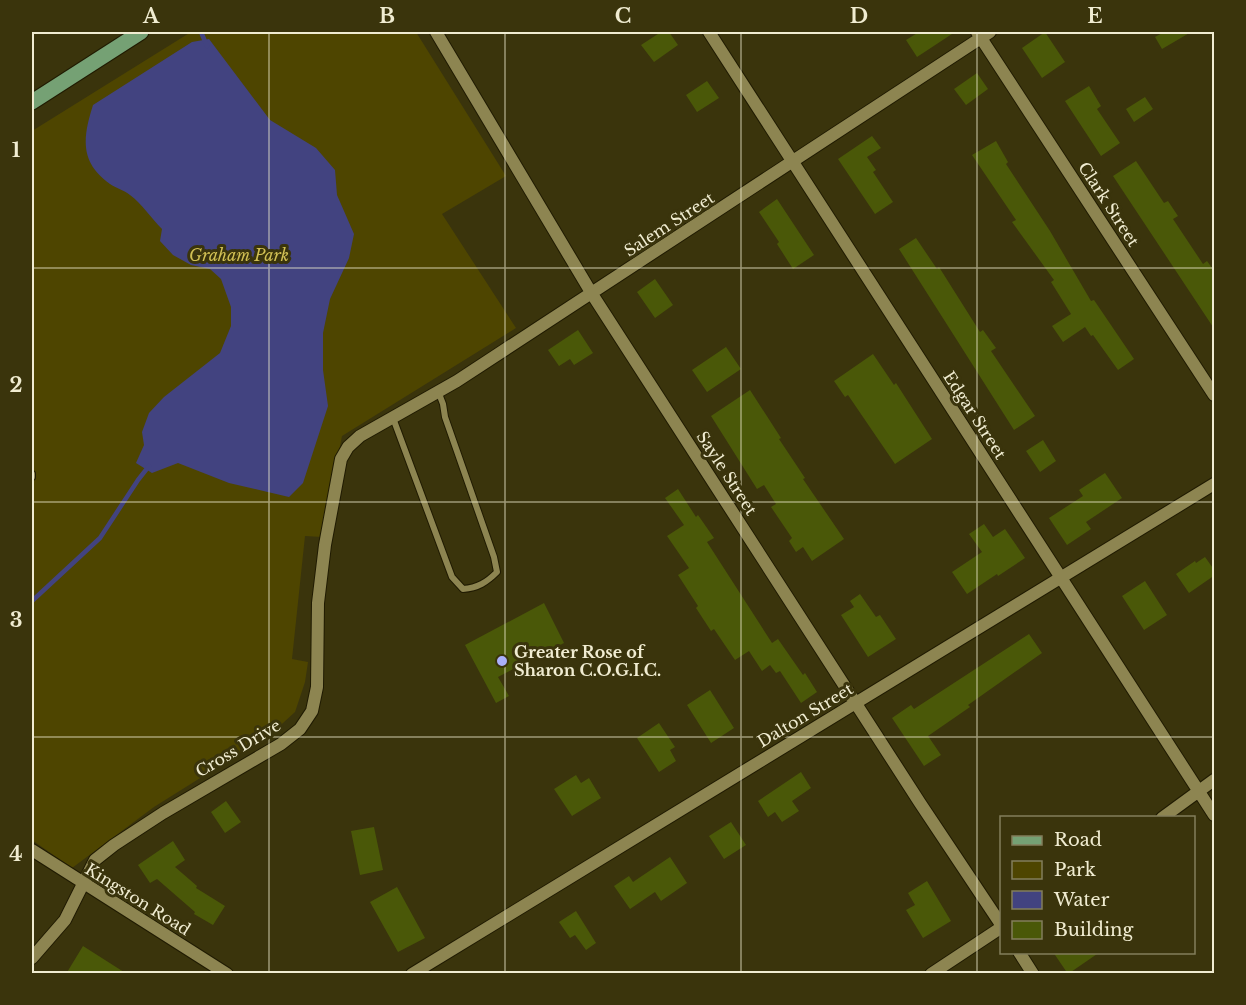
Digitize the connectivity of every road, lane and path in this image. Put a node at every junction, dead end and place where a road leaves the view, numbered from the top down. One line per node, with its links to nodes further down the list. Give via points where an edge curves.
1 (141, 32): 5 (main road)
2 (435, 32): 7 (street, Sayle Street)
3 (709, 32): 6 (street, Edgar Street)
4 (982, 34): 6 (street, Salem Street); 9 (street, Clark Street)
5 (32, 102)
6 (793, 162): 7 (street, Salem Street); 13 (street, Edgar Street)
7 (592, 294): 8 (street, Salem Street); 14 (street, Sayle Street)
8 (438, 392): 10 (street, Salem Street); 10 (lane, via 494,557 497,572 488,581 463,590 452,577)
9 (1215, 395)
10 (393, 417): 11 (street, Salem Street)
11 (360, 436): 20 (street, Cross Drive, via 341,459 327,534 318,603 317,687 312,711 300,729 281,744 114,845 95,860)
12 (1215, 484): 13 (street, Dalton Street)
13 (1060, 579): 14 (street, Dalton Street); 16 (street, Edgar Street)
14 (856, 704): 21 (street, Sayle Street); 26 (street, Dalton Street)
15 (1215, 780): 16 (street)
16 (1199, 791): 17 (street, Edgar Street); 18 (street)
17 (1215, 815)
18 (1165, 816)
19 (32, 850): 20 (street, Kingston Road)
20 (84, 885): 24 (street, Cross Drive, via 65,920); 25 (street, Kingston Road)
21 (1000, 924)
22 (1000, 928): 27 (street)
23 (1020, 954): 28 (street)
24 (32, 958)
25 (227, 974)
26 (412, 974)
27 (931, 974)
28 (1033, 974)

